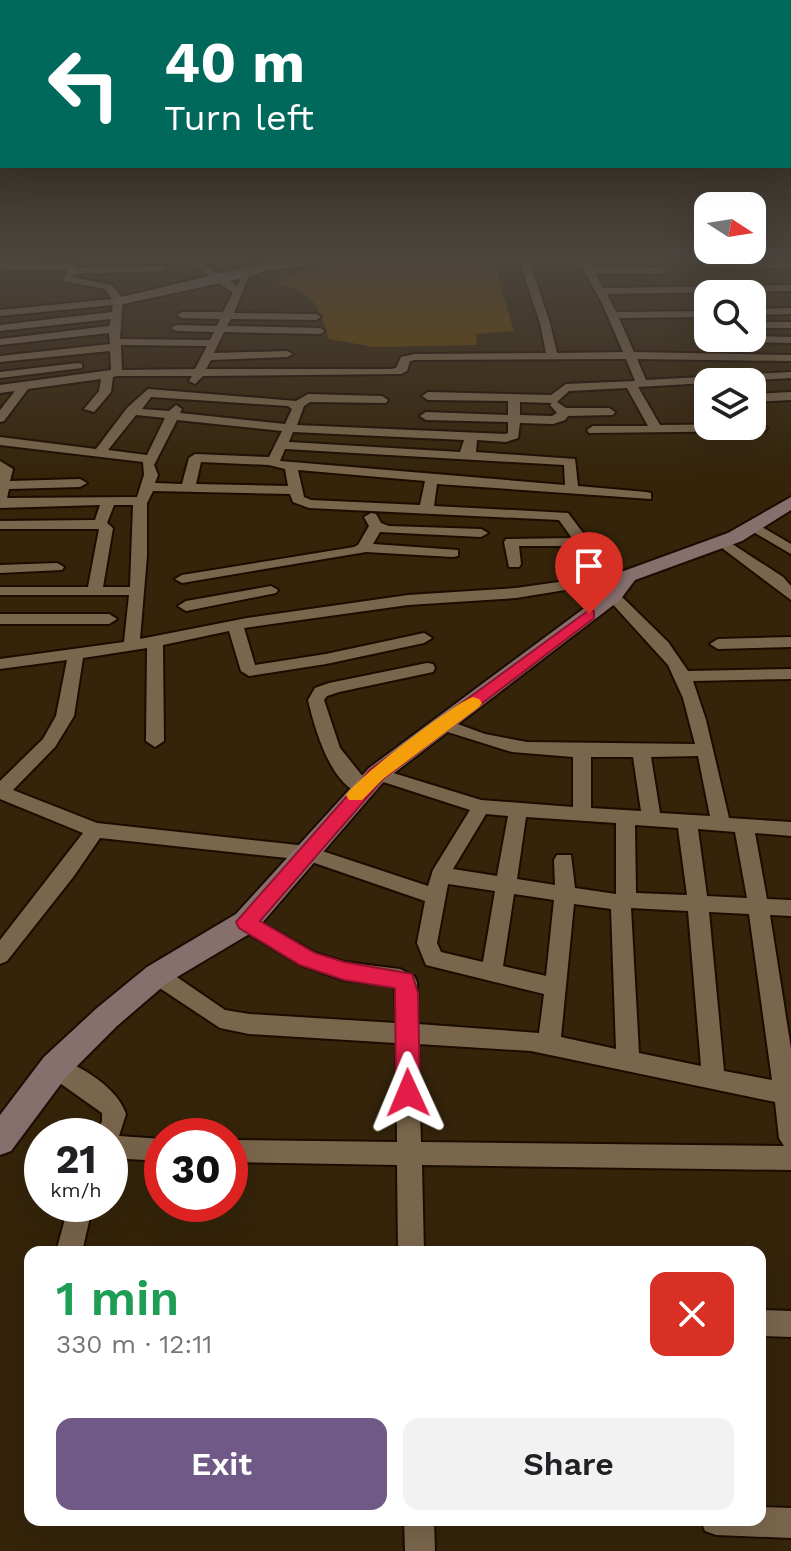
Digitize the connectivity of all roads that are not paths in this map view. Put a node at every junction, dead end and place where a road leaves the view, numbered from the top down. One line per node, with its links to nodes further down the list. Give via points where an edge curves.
1 (111, 329): 9 (street)
2 (114, 329): 14 (street)
3 (219, 329): 13 (street)
4 (245, 329): 7 (street)
5 (546, 329): 19 (street)
6 (618, 329): 20 (street)
7 (288, 330): 8 (street); 17 (street)
8 (320, 331)
9 (44, 337): 12 (street); 16 (street)
10 (766, 339): 11 (street)
11 (791, 340)
12 (3, 342): 22 (street)
13 (214, 343): 14 (street); 21 (street)
14 (115, 344): 16 (street); 24 (street)
15 (719, 352): 18 (street)
16 (43, 354): 22 (street); 29 (street)
17 (287, 354): 21 (street); 26 (street)
18 (720, 355): 20 (street); 23 (street)
19 (552, 356): 20 (street); 26 (street, via 415,357 405,359 400,371)
20 (630, 356): 30 (street)
21 (208, 357): 25 (street)
22 (4, 358): 27 (street)
23 (791, 358)
24 (114, 369): 25 (street); 29 (street); 42 (street, via 105,392)
25 (201, 373): 26 (street); 33 (street)
26 (282, 373)
27 (5, 374): 29 (street); 31 (street)
28 (791, 375): 30 (street)
29 (48, 376): 31 (street)
30 (636, 384): 32 (street); 52 (street)
31 (11, 387): 48 (street)
32 (600, 387): 39 (street, via 566,388); 45 (street)
33 (187, 394): 41 (street); 43 (street, via 148,393); 46 (street)
34 (428, 396): 36 (street)
35 (791, 396): 37 (street)
36 (477, 397): 38 (street); 49 (street)
37 (766, 397)
38 (514, 398): 39 (street); 50 (street)
39 (554, 399): 44 (street)
40 (382, 400): 41 (street, via 308,398)
41 (297, 405): 51 (street)
42 (90, 409)
43 (131, 411): 46 (street); 59 (street)
44 (563, 412): 45 (street); 50 (street, via 553,420)
45 (609, 412): 55 (street)
46 (170, 415): 51 (street); 61 (street)
47 (426, 416): 49 (street)
48 (0, 418)
49 (473, 418): 50 (street)
50 (514, 420): 56 (street, via 512,438)
51 (289, 428): 56 (street); 58 (street)
52 (656, 429): 53 (street); 55 (street)
53 (694, 429)
54 (593, 430): 55 (street)
55 (614, 430)
56 (471, 437): 60 (street)
57 (0, 441): 59 (street)
58 (281, 445): 60 (street); 62 (street)
59 (99, 453): 61 (street)
60 (467, 455): 70 (street, via 570,462)
61 (151, 459): 72 (street)
62 (273, 461): 64 (street); 69 (street, via 195,458)
63 (0, 465): 67 (street, via 6,469)
64 (291, 467): 65 (street); 71 (street)
65 (433, 480): 68 (street); 78 (street)
66 (80, 483): 67 (street)
67 (3, 485): 75 (street)
68 (524, 485): 70 (street); 79 (street)
69 (188, 488): 71 (street); 72 (street)
70 (572, 489): 73 (street)
71 (296, 490): 76 (street, via 298,499 309,504)
72 (144, 494): 74 (street); 99 (street)
73 (646, 496)
74 (108, 502): 75 (street); 80 (street)
75 (0, 504)
76 (365, 507): 78 (street); 82 (street)
77 (788, 508): 83 (street)
78 (426, 510): 79 (street)
79 (521, 512): 85 (street, via 563,516)
80 (100, 524): 81 (street); 98 (street, via 106,528)
81 (0, 525)
82 (376, 526): 84 (street); 87 (street)
83 (755, 527): 86 (street); 88 (street)
84 (481, 533)
85 (581, 542): 90 (street, via 511,542); 95 (street)
86 (723, 542): 95 (street); 100 (street)
87 (364, 548): 89 (street); 91 (street)
88 (791, 550)
89 (453, 553)
90 (514, 564)
91 (264, 565): 94 (street); 96 (street)
92 (57, 567): 93 (street)
93 (0, 569)
94 (182, 579)
95 (617, 583): 104 (street, via 408,600); 115 (street); 116 (street)
96 (271, 590): 101 (street); 104 (street)
97 (0, 591): 98 (street)
98 (95, 591): 99 (street)
99 (137, 591): 110 (street)
100 (791, 595)
101 (186, 606)
102 (0, 619): 103 (street)
103 (109, 619)
104 (279, 619): 105 (street)
105 (235, 626): 106 (street, via 249,671); 108 (street)
106 (424, 638)
107 (791, 642): 109 (street)
108 (155, 643): 110 (street); 117 (street)
109 (718, 644)
110 (132, 646): 111 (street)
111 (76, 653): 112 (street); 122 (street, via 65,716 49,743)
112 (0, 664)
113 (427, 668): 121 (street, via 335,687 316,700 338,764)
114 (791, 674): 115 (street)
115 (682, 676): 118 (street)
116 (444, 725): 119 (street, via 505,747); 121 (street)
117 (155, 741)
118 (704, 750): 120 (street); 129 (street)
119 (582, 751): 120 (street); 125 (street)
120 (641, 751): 127 (street)
121 (370, 781): 123 (street); 133 (street)
122 (0, 792): 132 (street)
123 (481, 807): 124 (street); 135 (street)
124 (518, 809): 125 (street); 136 (street)
125 (582, 814): 126 (street)
126 (625, 816): 127 (street); 139 (street)
127 (651, 818): 128 (street)
128 (687, 821): 129 (street); 140 (street)
129 (721, 826): 130 (street)
130 (744, 827): 131 (street); 141 (street)
131 (791, 829)
132 (95, 830): 133 (street); 144 (street)
133 (307, 853): 138 (street); 143 (street)
134 (564, 860): 137 (street)
135 (440, 875): 136 (street); 138 (street)
136 (505, 885): 137 (street); 145 (street)
137 (565, 896): 139 (street); 147 (street)
138 (436, 897): 145 (street, via 428,953)
139 (624, 902): 140 (street); 150 (street)
140 (698, 904): 141 (street); 152 (street)
141 (758, 905): 142 (street); 153 (street)
142 (791, 908)
143 (246, 922): 146 (street); 148 (street, via 308,959 344,971 404,980)
144 (0, 955)
145 (492, 972): 147 (street)
146 (157, 975): 148 (street, via 220,1019); 151 (street)
147 (554, 987): 149 (street)
148 (406, 1033): 149 (street); 158 (street)
149 (549, 1044): 150 (street)
150 (628, 1062): 152 (street)
151 (55, 1067): 154 (street, via 102,1098); 156 (street)
152 (713, 1078): 153 (street)
153 (787, 1094): 155 (street)
154 (114, 1118)
155 (791, 1138)
156 (0, 1140)
157 (248, 1151): 158 (street)
158 (409, 1153): 159 (street); 162 (street)
159 (791, 1158)
160 (76, 1222): 161 (street)
161 (70, 1246)
162 (411, 1246)
163 (766, 1323): 164 (street)
164 (791, 1324)
165 (766, 1522): 166 (street)
166 (791, 1523)
167 (419, 1526): 168 (street)
168 (420, 1551)

